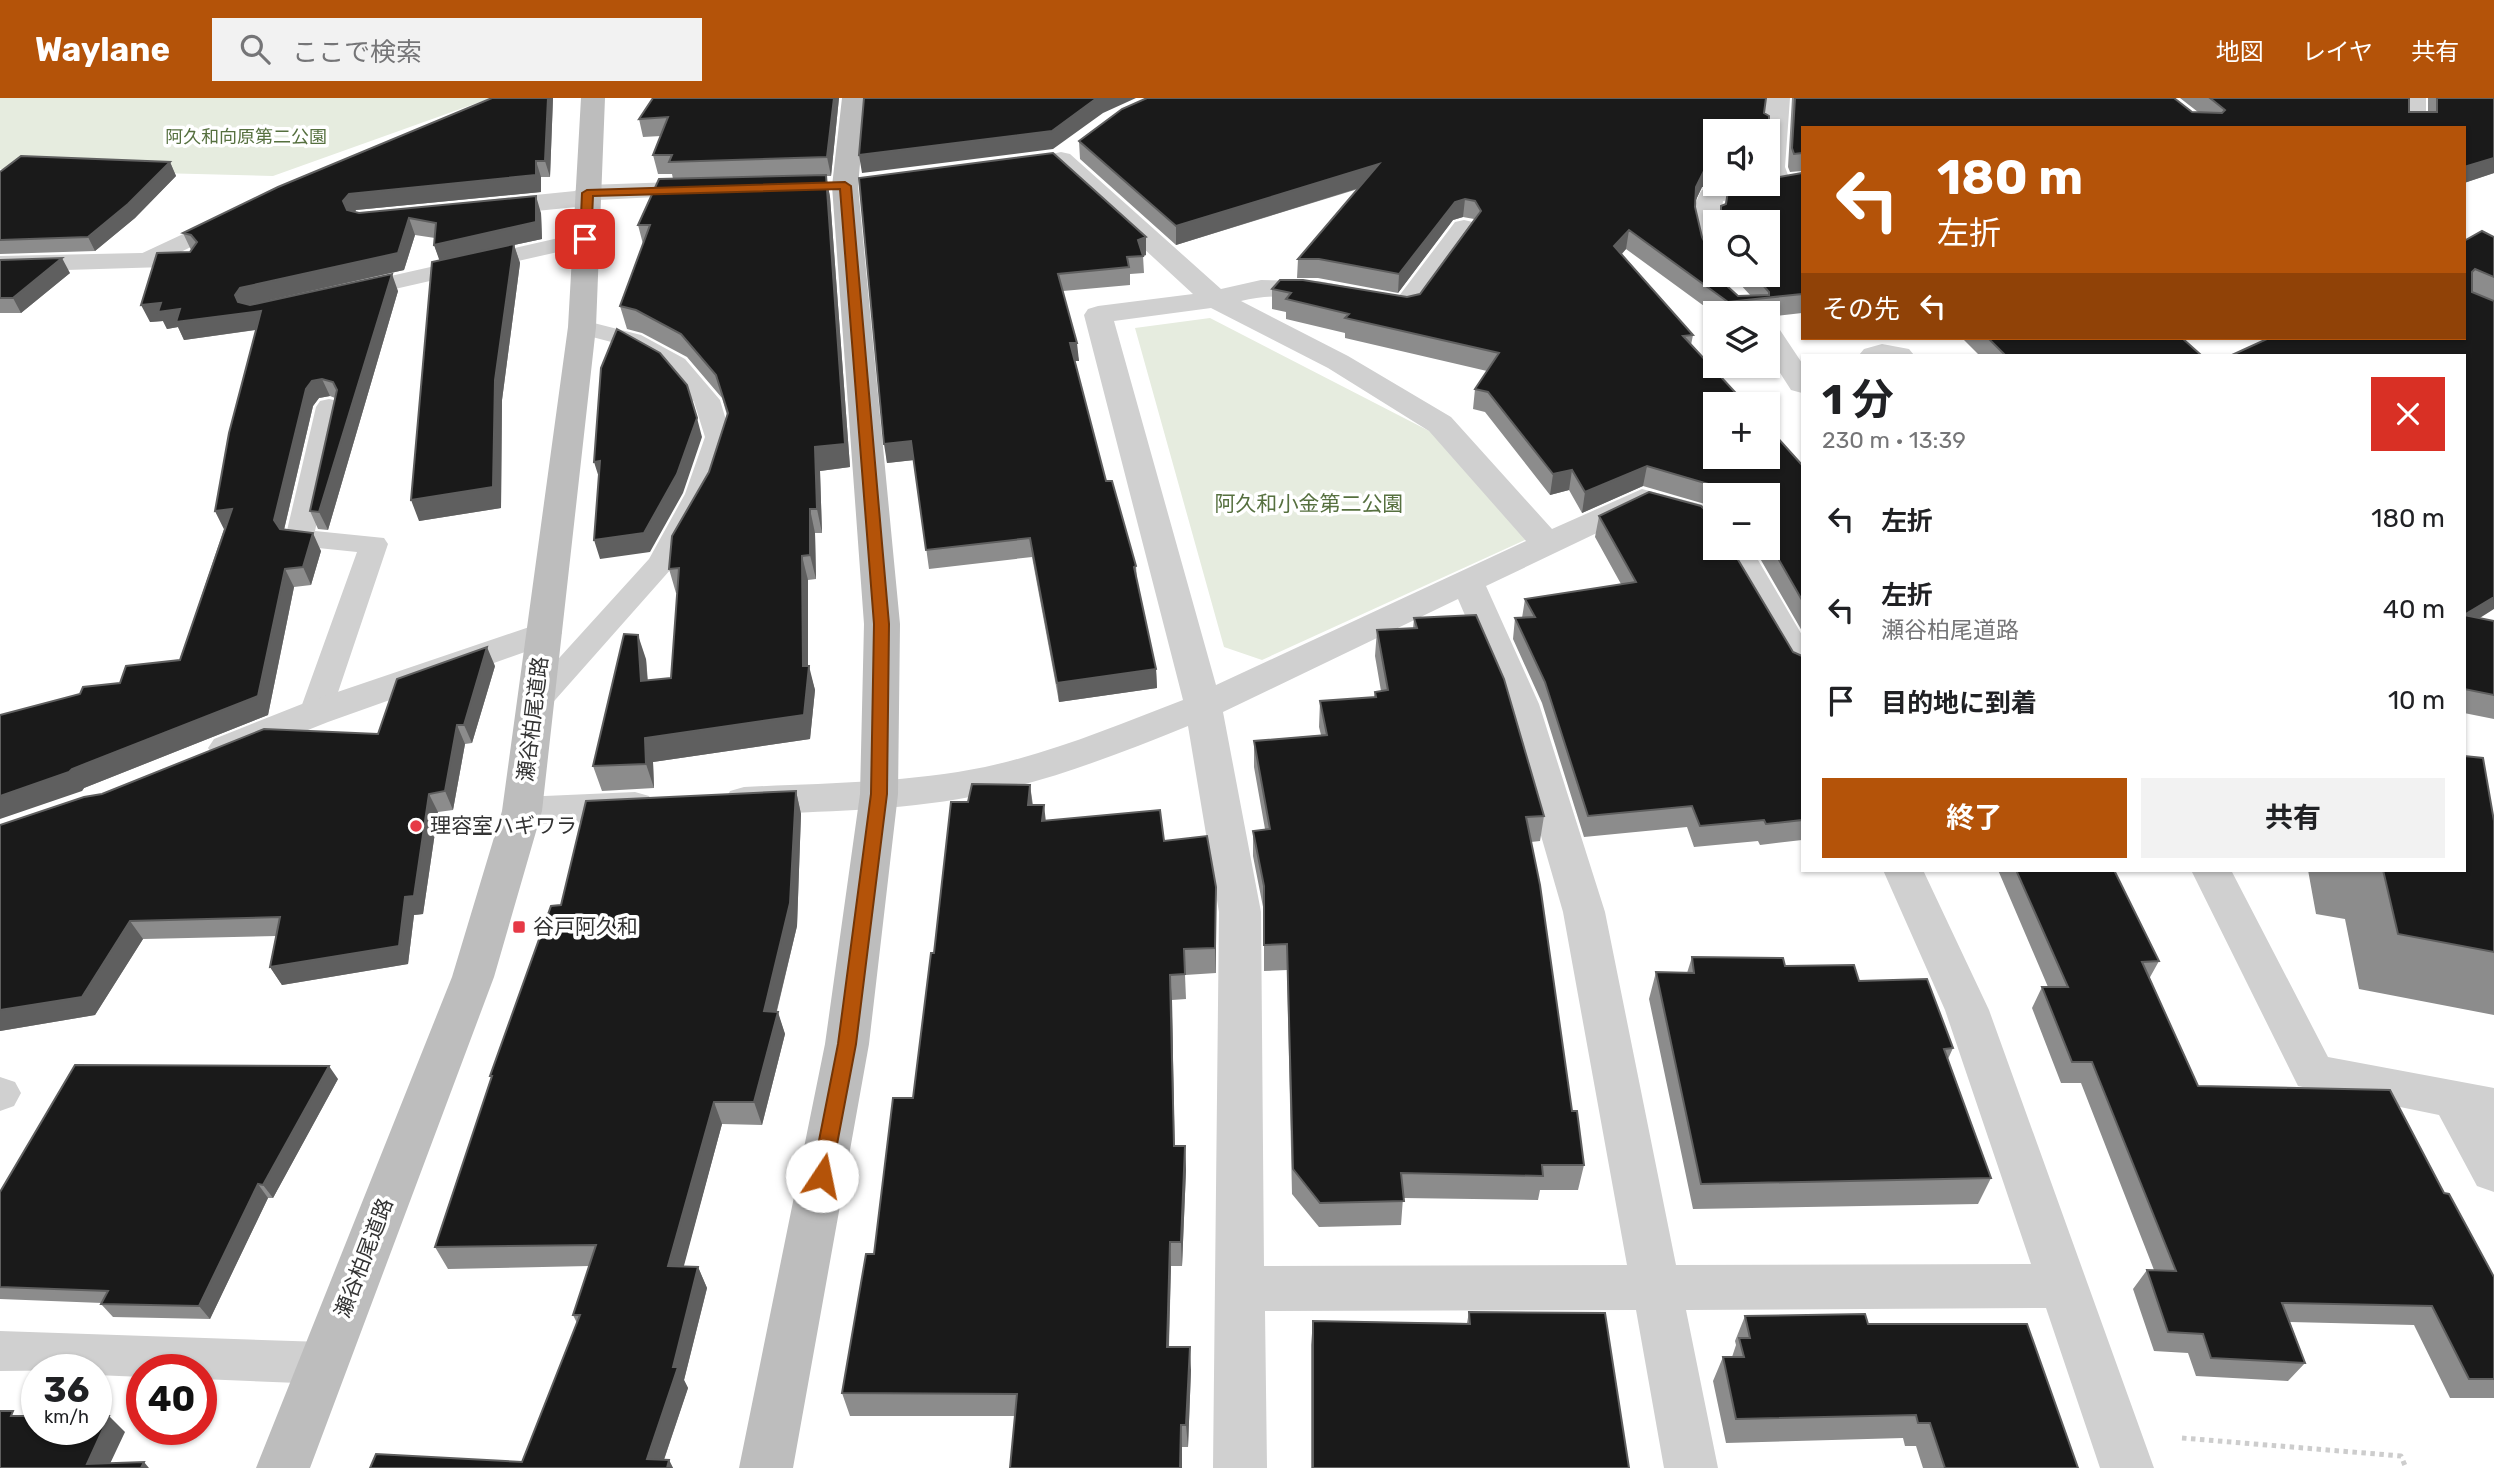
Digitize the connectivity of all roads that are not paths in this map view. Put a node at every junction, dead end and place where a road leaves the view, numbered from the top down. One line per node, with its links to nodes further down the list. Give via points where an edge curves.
1 (593, 98): 9 (main road, 瀬谷柏尾道路)
2 (854, 98): 34 (main road, via 845,185 882,624)
3 (2414, 98): 5 (street)
4 (1772, 99): 7 (street, via 1772,167)
5 (2414, 126)
6 (1059, 155): 19 (street)
7 (1791, 182): 11 (street, via 1711,195)
8 (724, 189): 9 (street)
9 (587, 196): 10 (street); 14 (main road, 瀬谷柏尾道路)
10 (462, 210)
11 (1708, 210)
12 (240, 214): 16 (lane)
13 (1464, 228): 19 (street, via 1406,306 1318,289 1261,288)
14 (585, 239): 18 (lane); 20 (main road, 瀬谷柏尾道路)
15 (188, 260): 16 (street)
16 (144, 261): 17 (street)
17 (0, 264)
18 (322, 298)
19 (1215, 299): 25 (street, via 1338,362 1440,424); 31 (street, via 1098,315)
20 (582, 327): 28 (main road, 瀬谷柏尾道路); 30 (lane, via 632,340 676,364 707,400 718,437 699,494 660,563)
21 (1781, 336): 22 (street)
22 (1801, 379)
23 (329, 407): 32 (lane, via 299,539 374,544)
24 (1703, 515): 25 (street, via 1642,499)
25 (1547, 544): 27 (street)
26 (1741, 560): 29 (street)
27 (1468, 584): 31 (street); 43 (street, via 1521,704 1584,912)
28 (544, 633): 30 (main road, 瀬谷柏尾道路); 32 (street)
29 (1801, 662)
30 (537, 700): 37 (main road, 瀬谷柏尾道路)
31 (1203, 706): 34 (street, via 1072,758 983,781); 44 (street, via 1240,912)
32 (315, 713): 33 (street)
33 (200, 759)
34 (879, 794): 35 (street); 49 (main road, via 847,1044)
35 (712, 802)
36 (671, 804): 37 (street)
37 (522, 811): 46 (main road, 瀬谷柏尾道路, via 473,977)
38 (1904, 872): 42 (street, via 1967,1010)
39 (2212, 872): 40 (street, via 2314,1073)
40 (2474, 1103): 41 (street)
41 (2494, 1172)
42 (2065, 1286): 43 (street); 47 (street)
43 (1656, 1288): 44 (street); 51 (street)
44 (1240, 1289): 50 (street)
45 (0, 1351): 46 (lane)
46 (323, 1363): 48 (main road, 瀬谷柏尾道路)
47 (2120, 1450)
48 (283, 1468)
49 (766, 1468)
50 (1240, 1468)
51 (1691, 1468)

